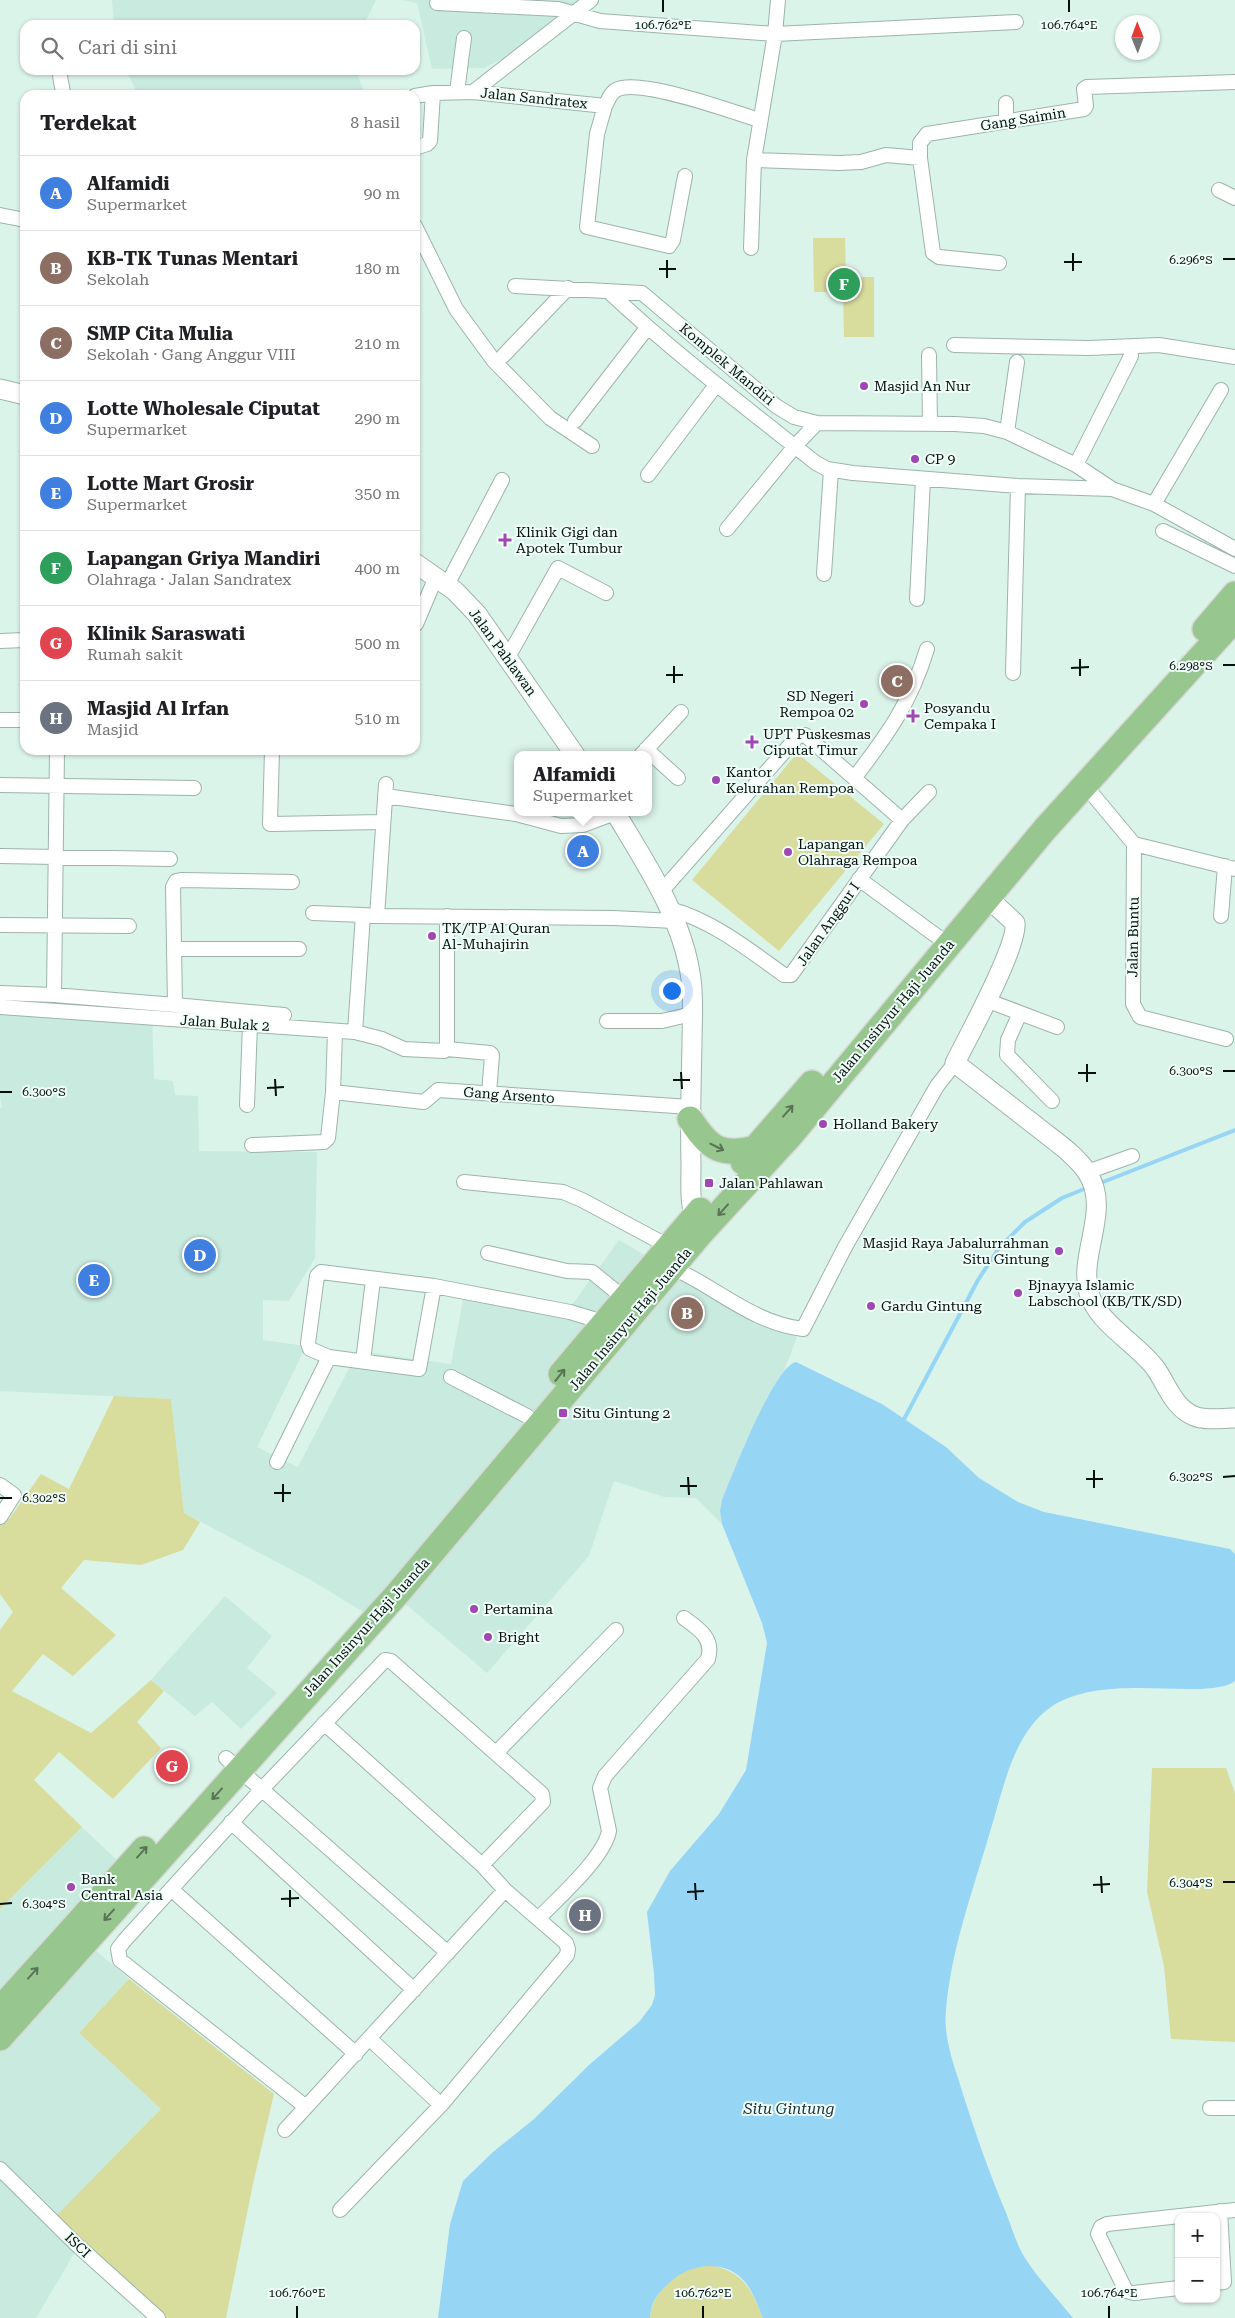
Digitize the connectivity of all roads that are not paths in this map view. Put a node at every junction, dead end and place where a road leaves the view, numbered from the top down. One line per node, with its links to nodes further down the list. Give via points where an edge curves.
1 (591, 0): 4 (street, Jalan Sandratex)
2 (778, 0): 6 (street)
3 (437, 3): 4 (street, via 558,9)
4 (573, 14): 6 (street, via 600,21); 12 (street, Jalan Sandratex)
5 (1016, 22): 6 (street)
6 (775, 34): 17 (street)
7 (464, 38): 11 (street)
8 (60, 75): 10 (street)
9 (1235, 82): 18 (street, Gang Saimin, via 1087,87 1084,89 1085,108)
10 (63, 90)
11 (457, 92): 12 (street); 13 (street)
12 (473, 92): 16 (street, Jalan Sandratex)
13 (433, 93): 14 (street); 19 (street, via 430,141)
14 (420, 95)
15 (1006, 102): 18 (street)
16 (605, 106): 17 (street, Jalan Sandratex, via 615,91 638,87); 22 (street, via 596,134 586,227 669,246 673,240)
17 (760, 120): 21 (street)
18 (1006, 121): 20 (street, Gang Saimin, via 927,134 920,143)
19 (420, 146)
20 (920, 158): 21 (street, via 891,155 854,163); 29 (street, via 933,253 940,257)
21 (754, 160): 28 (street)
22 (685, 176)
23 (1219, 190): 24 (street)
24 (1235, 198)
25 (0, 215): 26 (street)
26 (20, 219)
27 (420, 236): 48 (street, via 456,309 494,361 550,418)
28 (751, 248)
29 (999, 263)
30 (514, 286): 31 (street)
31 (568, 288): 32 (street); 36 (street)
32 (608, 291): 33 (street, Komplek Mandiri); 45 (street, Komplek Mandiri, via 642,294 776,406 794,417)
33 (647, 328): 40 (street, Komplek Mandiri); 44 (street)
34 (954, 345): 38 (street, via 1089,348 1159,345)
35 (929, 355): 46 (street)
36 (503, 356)
37 (1131, 356): 50 (street)
38 (1235, 358)
39 (1017, 362): 47 (street)
40 (716, 385): 49 (street, Komplek Mandiri); 52 (street, Komplek Mandiri)
41 (0, 389): 43 (street)
42 (1221, 390): 57 (street)
43 (20, 394)
44 (575, 421)
45 (817, 423): 46 (street, Komplek Mandiri); 49 (street)
46 (930, 424): 47 (street, Komplek Mandiri, via 984,426)
47 (1008, 432): 50 (street, Komplek Mandiri)
48 (592, 446)
49 (795, 446): 51 (street, Komplek Mandiri); 58 (street)
50 (1076, 465): 56 (street, Komplek Mandiri)
51 (831, 470): 53 (street, Komplek Mandiri); 63 (street)
52 (648, 475)
53 (923, 479): 55 (street, Komplek Mandiri); 67 (street)
54 (502, 480): 64 (street)
55 (1018, 486): 56 (street, Komplek Mandiri); 74 (street)
56 (1112, 489): 57 (street, Komplek Mandiri)
57 (1154, 504): 60 (street, Komplek Mandiri)
58 (727, 529)
59 (1163, 531): 62 (street)
60 (1234, 547)
61 (420, 566): 64 (street, Jalan Pahlawan)
62 (1235, 566)
63 (824, 574)
64 (442, 581): 68 (street); 73 (street, Jalan Pahlawan, via 477,614)
65 (606, 593): 73 (street, via 558,568)
66 (1235, 594): 112 (highway, Jalan Insinyur Haji Juanda, via 1035,820)
67 (917, 599)
68 (420, 617)
69 (1235, 619): 85 (highway, Jalan Insinyur Haji Juanda)
70 (20, 640): 71 (street)
71 (0, 642)
72 (927, 649): 83 (street, via 922,668 896,722)
73 (508, 657): 78 (street, Jalan Pahlawan)
74 (1013, 673)
75 (681, 712): 79 (street)
76 (0, 720): 77 (street)
77 (20, 720)
78 (572, 751)
79 (645, 751)
80 (57, 755): 87 (street)
81 (272, 755): 95 (street, via 270,824)
82 (652, 758): 84 (street)
83 (854, 777): 94 (street); 104 (street, via 805,735 798,736)
84 (678, 778)
85 (1084, 784): 96 (street); 103 (highway, Jalan Insinyur Haji Juanda)
86 (0, 785): 87 (street)
87 (57, 786): 88 (street); 98 (street)
88 (194, 788)
89 (929, 792): 94 (street, Jalan Anggur I)
90 (514, 814): 95 (street, via 385,790)
91 (524, 816): 92 (street, via 561,826 583,825)
92 (605, 816)
93 (617, 816): 104 (street)
94 (902, 820): 101 (street, Jalan Anggur I)
95 (382, 822): 106 (street)
96 (1134, 844): 100 (street); 128 (street, Jalan Buntu, via 1134,1011 1140,1017)
97 (0, 856): 98 (street)
98 (56, 857): 99 (street); 111 (street)
99 (170, 859)
100 (1230, 867): 108 (street)
101 (859, 879): 104 (street, Jalan Anggur I, via 790,976 784,975 726,933); 112 (street)
102 (292, 882): 113 (street, via 176,881 173,887)
103 (987, 897): 117 (street, via 1015,923 1016,929); 141 (highway, Jalan Insinyur Haji Juanda, one-way to 141, via 791,1135)
104 (669, 907): 107 (street); 121 (street, via 687,957 692,981)
105 (313, 913): 106 (street)
106 (370, 915): 107 (street); 127 (street)
107 (447, 916): 129 (street)
108 (1221, 916)
109 (0, 925): 111 (street)
110 (130, 926): 111 (street)
111 (55, 927): 116 (street)
112 (938, 937): 137 (highway, Jalan Insinyur Haji Juanda, one-way to 112)
113 (174, 948): 114 (street); 118 (street)
114 (299, 949)
115 (0, 993): 116 (street)
116 (54, 995): 118 (street)
117 (986, 1000): 120 (street); 130 (street)
118 (175, 1005): 122 (street)
119 (0, 1008): 124 (street, Jalan Bulak 2)
120 (1020, 1013): 125 (street); 133 (street, via 1008,1040 1007,1054)
121 (692, 1014): 123 (street, via 662,1021); 135 (street)
122 (284, 1015)
123 (606, 1021)
124 (250, 1024): 126 (street, Jalan Bulak 2); 134 (street)
125 (1057, 1027)
126 (334, 1032): 127 (street, Jalan Bulak 2); 131 (street)
127 (355, 1032): 129 (street, Jalan Bulak 2, via 404,1049)
128 (1226, 1039)
129 (448, 1049): 132 (street, Jalan Bulak 2, via 492,1054)
130 (955, 1063): 139 (street, via 1067,1151); 143 (street, via 933,1093 803,1329 760,1318)
131 (333, 1092): 132 (street, Gang Arsento, via 424,1102 438,1090); 136 (street, via 330,1134 324,1142)
132 (489, 1094): 135 (street, Gang Arsento)
133 (1052, 1101)
134 (248, 1105)
135 (690, 1113): 137 (highway, one-way to 137, via 703,1139 716,1148 737,1153); 141 (street)
136 (252, 1145)
137 (756, 1148): 141 (highway, Jalan Insinyur Haji Juanda)
138 (1132, 1156): 139 (street)
139 (1090, 1181): 152 (street, via 1098,1202 1087,1280 1089,1295 1099,1312 1139,1349 1184,1410 1204,1418)
140 (464, 1182): 143 (street, via 563,1192 582,1200)
141 (698, 1225): 143 (highway, Jalan Insinyur Haji Juanda)
142 (488, 1253): 146 (street, via 567,1271 592,1272)
143 (670, 1257): 146 (highway, Jalan Insinyur Haji Juanda); 160 (highway, Jalan Insinyur Haji Juanda, via 404,1586)
144 (372, 1280): 145 (street); 148 (street, via 321,1272 317,1276 308,1347); 149 (street)
145 (434, 1286): 147 (street, via 570,1312); 149 (street, via 419,1369)
146 (624, 1298): 147 (highway, Jalan Insinyur Haji Juanda)
147 (603, 1322): 151 (highway, Jalan Insinyur Haji Juanda, one-way to 147)
148 (329, 1357): 149 (street); 153 (street)
149 (363, 1361)
150 (451, 1377): 151 (street)
151 (527, 1416): 160 (highway, Jalan Insinyur Haji Juanda)
152 (1235, 1418)
153 (277, 1462)
154 (0, 1485): 155 (street, via 14,1495)
155 (0, 1516)
156 (684, 1618): 166 (street, via 704,1633 709,1642 708,1659 605,1776 600,1788 608,1838 598,1856)
157 (616, 1630): 159 (street)
158 (324, 1723): 159 (street, via 385,1660); 161 (street); 163 (street)
159 (496, 1753): 163 (street, via 542,1794 543,1802)
160 (232, 1764): 161 (street); 169 (highway, Jalan Insinyur Haji Juanda, one-way to 160); 170 (highway, Jalan Insinyur Haji Juanda, one-way to 170)
161 (262, 1789): 162 (street); 167 (street)
162 (231, 1822): 164 (street); 168 (street)
163 (482, 1865): 165 (street)
164 (171, 1889): 172 (street); 174 (street, via 118,1949 120,1960)
165 (505, 1890): 166 (street); 167 (street)
166 (539, 1918): 173 (street, via 566,1943 567,1955)
167 (448, 1953): 168 (street)
168 (414, 1990): 171 (street)
169 (0, 2009)
170 (0, 2038)
171 (370, 2039): 172 (street); 173 (street)
172 (356, 2054): 174 (street)
173 (441, 2105): 179 (street)
174 (306, 2107): 177 (street)
175 (1210, 2108): 176 (street)
176 (1235, 2108)
177 (285, 2130)
178 (0, 2169): 184 (street, ISCI)
179 (340, 2210)
180 (1235, 2210): 181 (street)
181 (1220, 2211): 182 (street, via 1224,2282); 183 (street, via 1107,2224 1099,2231 1126,2291)
182 (1220, 2282)
183 (1175, 2288)
184 (158, 2318)

